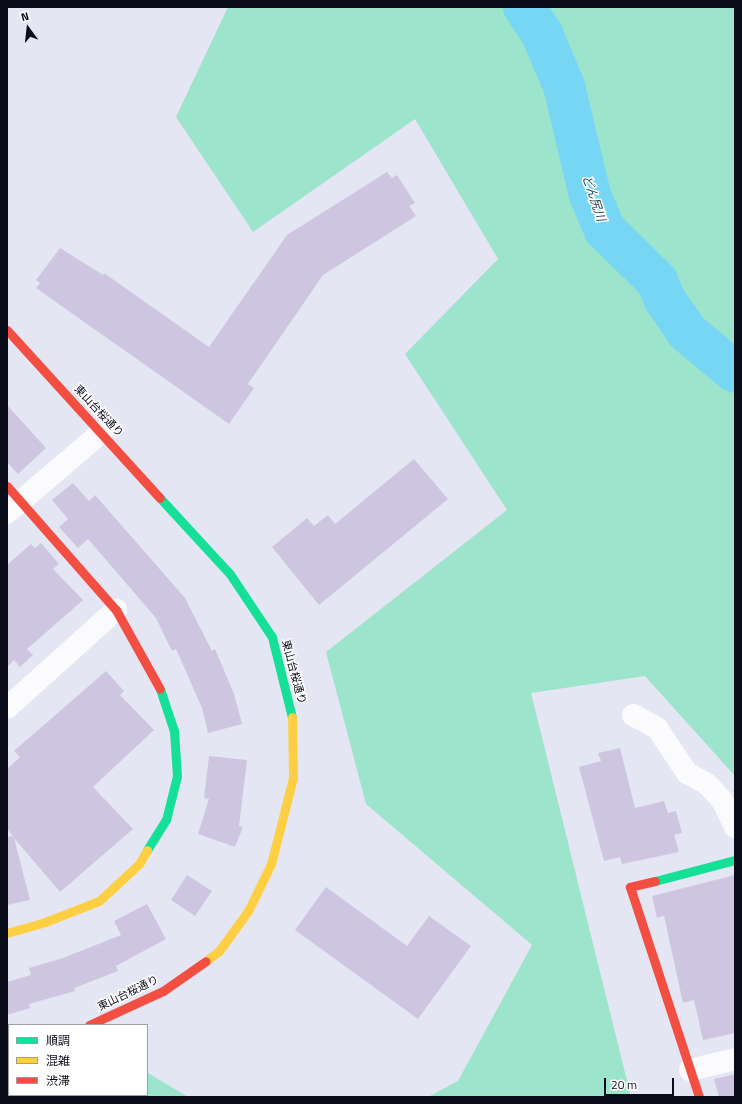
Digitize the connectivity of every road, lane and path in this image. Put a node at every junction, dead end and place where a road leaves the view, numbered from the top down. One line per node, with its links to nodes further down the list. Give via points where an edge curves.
1 (7, 330): 2 (street, 東山台桜通り)
2 (102, 432): 3 (street); 10 (street, 東山台桜通り, via 230,574 272,636 292,712 293,778 271,864 248,911 219,951 162,991)
3 (12, 500): 4 (street)
4 (116, 610): 5 (street); 9 (street, via 160,685 174,731 177,776 166,820 139,864 98,901 45,922)
5 (7, 708)
6 (633, 715): 7 (street, via 657,728 687,773 706,783 722,800)
7 (735, 827)
8 (735, 860): 12 (street, via 630,887)
9 (7, 933)
10 (91, 1024)
11 (735, 1059): 12 (street)
12 (690, 1070): 13 (street)
13 (699, 1097)

